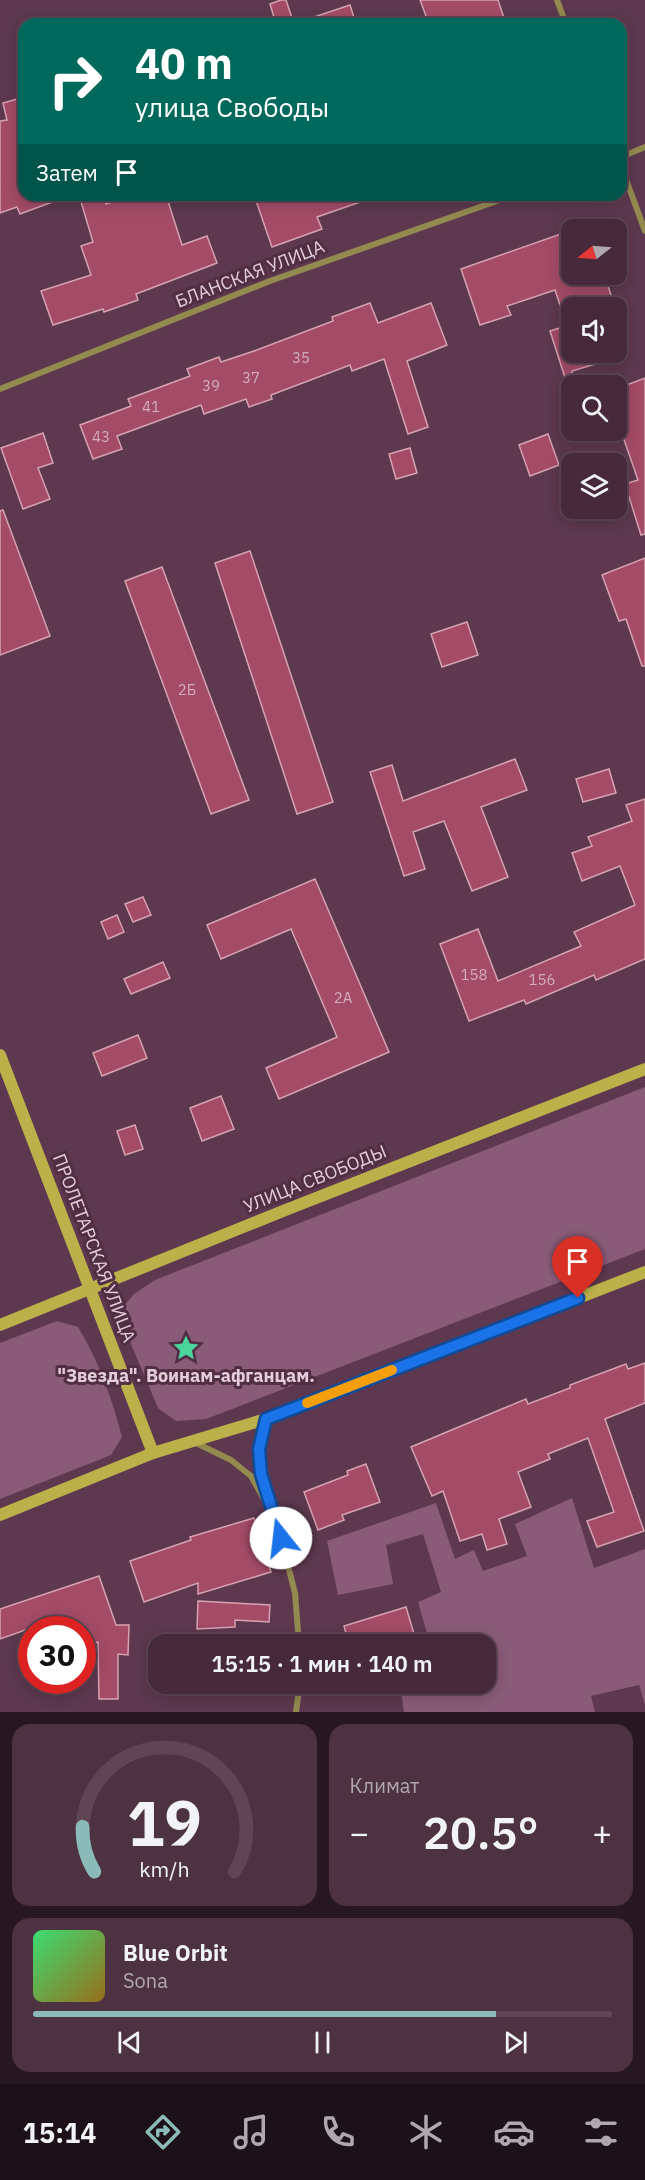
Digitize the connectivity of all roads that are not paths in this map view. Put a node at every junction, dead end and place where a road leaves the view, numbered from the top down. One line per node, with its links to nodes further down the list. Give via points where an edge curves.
1 (557, 0): 2 (street)
2 (564, 18)
3 (645, 147): 4 (street)
4 (627, 154)
5 (627, 182): 7 (street)
6 (497, 201): 8 (street, БЛАНСКАЯ УЛИЦА, via 270,281)
7 (645, 231)
8 (0, 389)
9 (0, 1055): 12 (main road, ПРОЛЕТАРСКАЯ УЛИЦА)
10 (645, 1069): 12 (main road, УЛИЦА СВОБОДЫ)
11 (645, 1272): 14 (main road)
12 (91, 1289): 13 (main road, УЛИЦА СВОБОДЫ); 16 (main road, ПРОЛЕТАРСКАЯ УЛИЦА)
13 (0, 1325)
14 (266, 1419): 15 (main road); 18 (street, via 259,1449 261,1474)
15 (191, 1441): 16 (main road); 18 (street, via 231,1460 251,1476)
16 (153, 1453): 17 (main road)
17 (0, 1515)
18 (276, 1519): 19 (street, via 295,1593)
19 (298, 1634)
20 (298, 1694): 21 (street)
21 (296, 1712)

